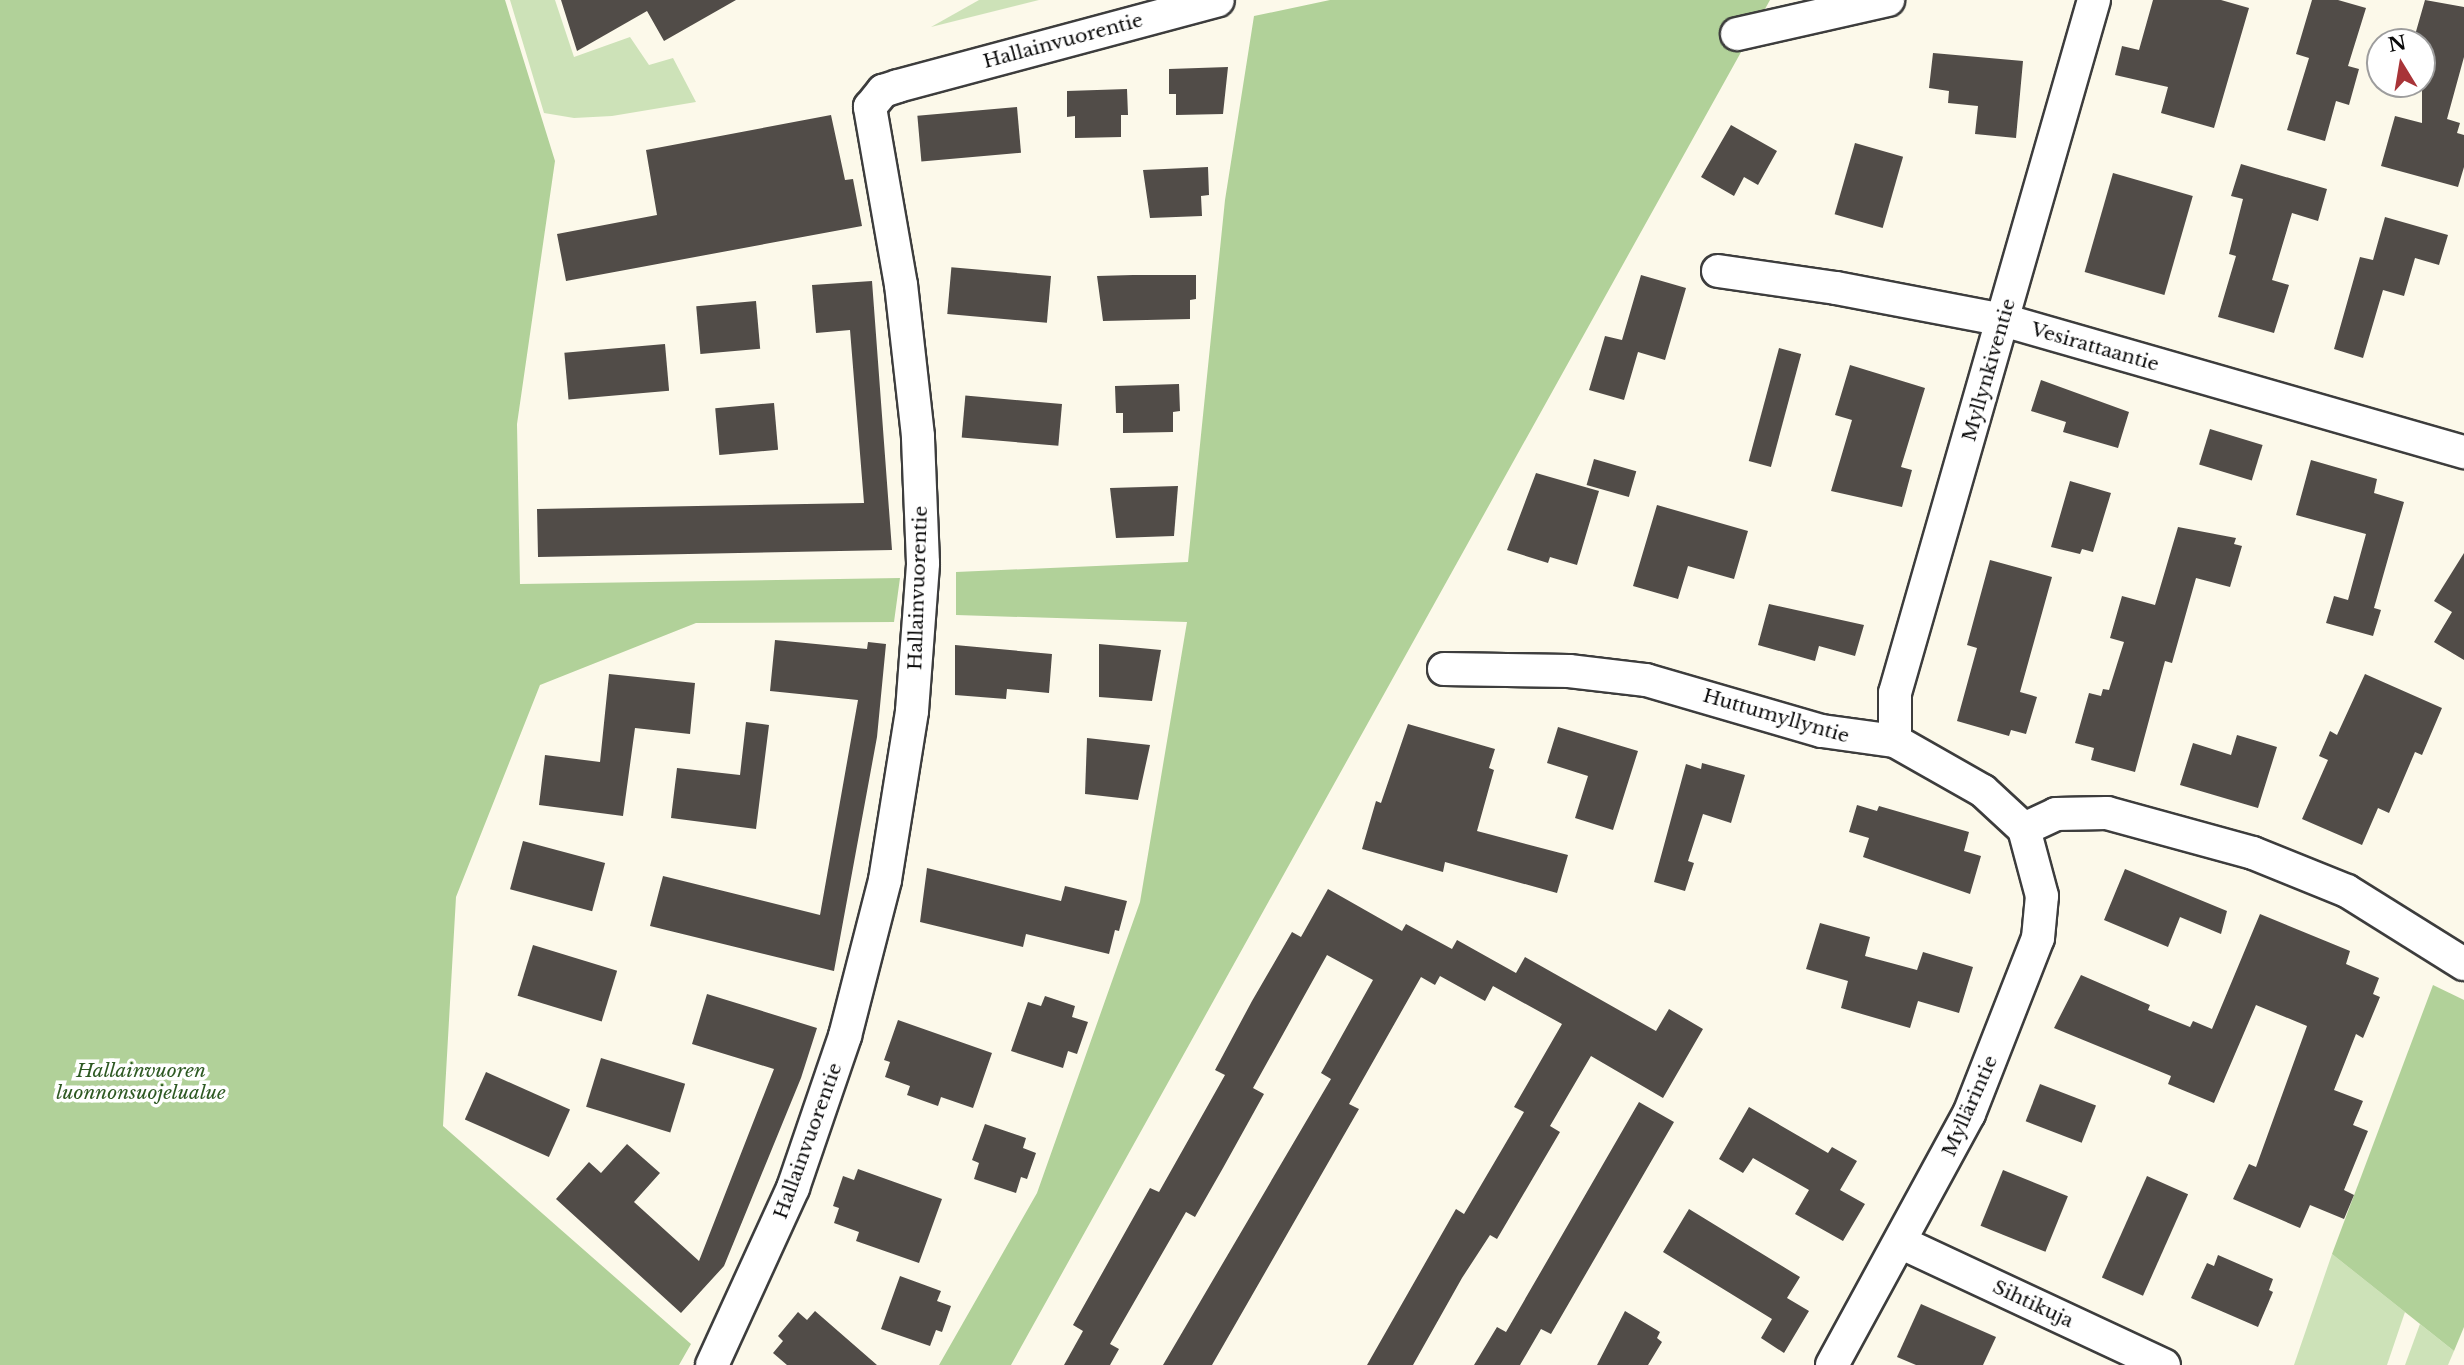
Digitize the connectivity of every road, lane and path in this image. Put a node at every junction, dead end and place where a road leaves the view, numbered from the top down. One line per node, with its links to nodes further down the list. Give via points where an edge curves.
1 (1218, 0): 13 (street, Hallainvuorentie, via 917,80 883,91 870,107 901,285 918,436 923,563 912,711 885,880 845,1036 793,1188)
2 (1888, 0): 4 (street)
3 (2094, 0): 6 (street, Myllynkiventie)
4 (1737, 34)
5 (1718, 271): 6 (street, Vesirattaantie)
6 (2003, 320): 7 (street, Vesirattaantie); 9 (street, Myllynkiventie, via 1895,693)
7 (2464, 452)
8 (1444, 668): 9 (street, Huttumyllyntie, via 1569,671 1646,681 1822,731)
9 (1895, 741): 10 (street, Huttumyllyntie, via 1983,791)
10 (2024, 829): 11 (street, via 2056,814 2107,813 2253,853 2359,897); 12 (street, Myllärintie, via 2042,897 2038,938 1969,1114)
11 (2464, 964)
12 (1902, 1243): 14 (street, Myllärintie); 15 (street, Sihtikuja)
13 (712, 1365)
14 (1832, 1365)
15 (2164, 1365)

